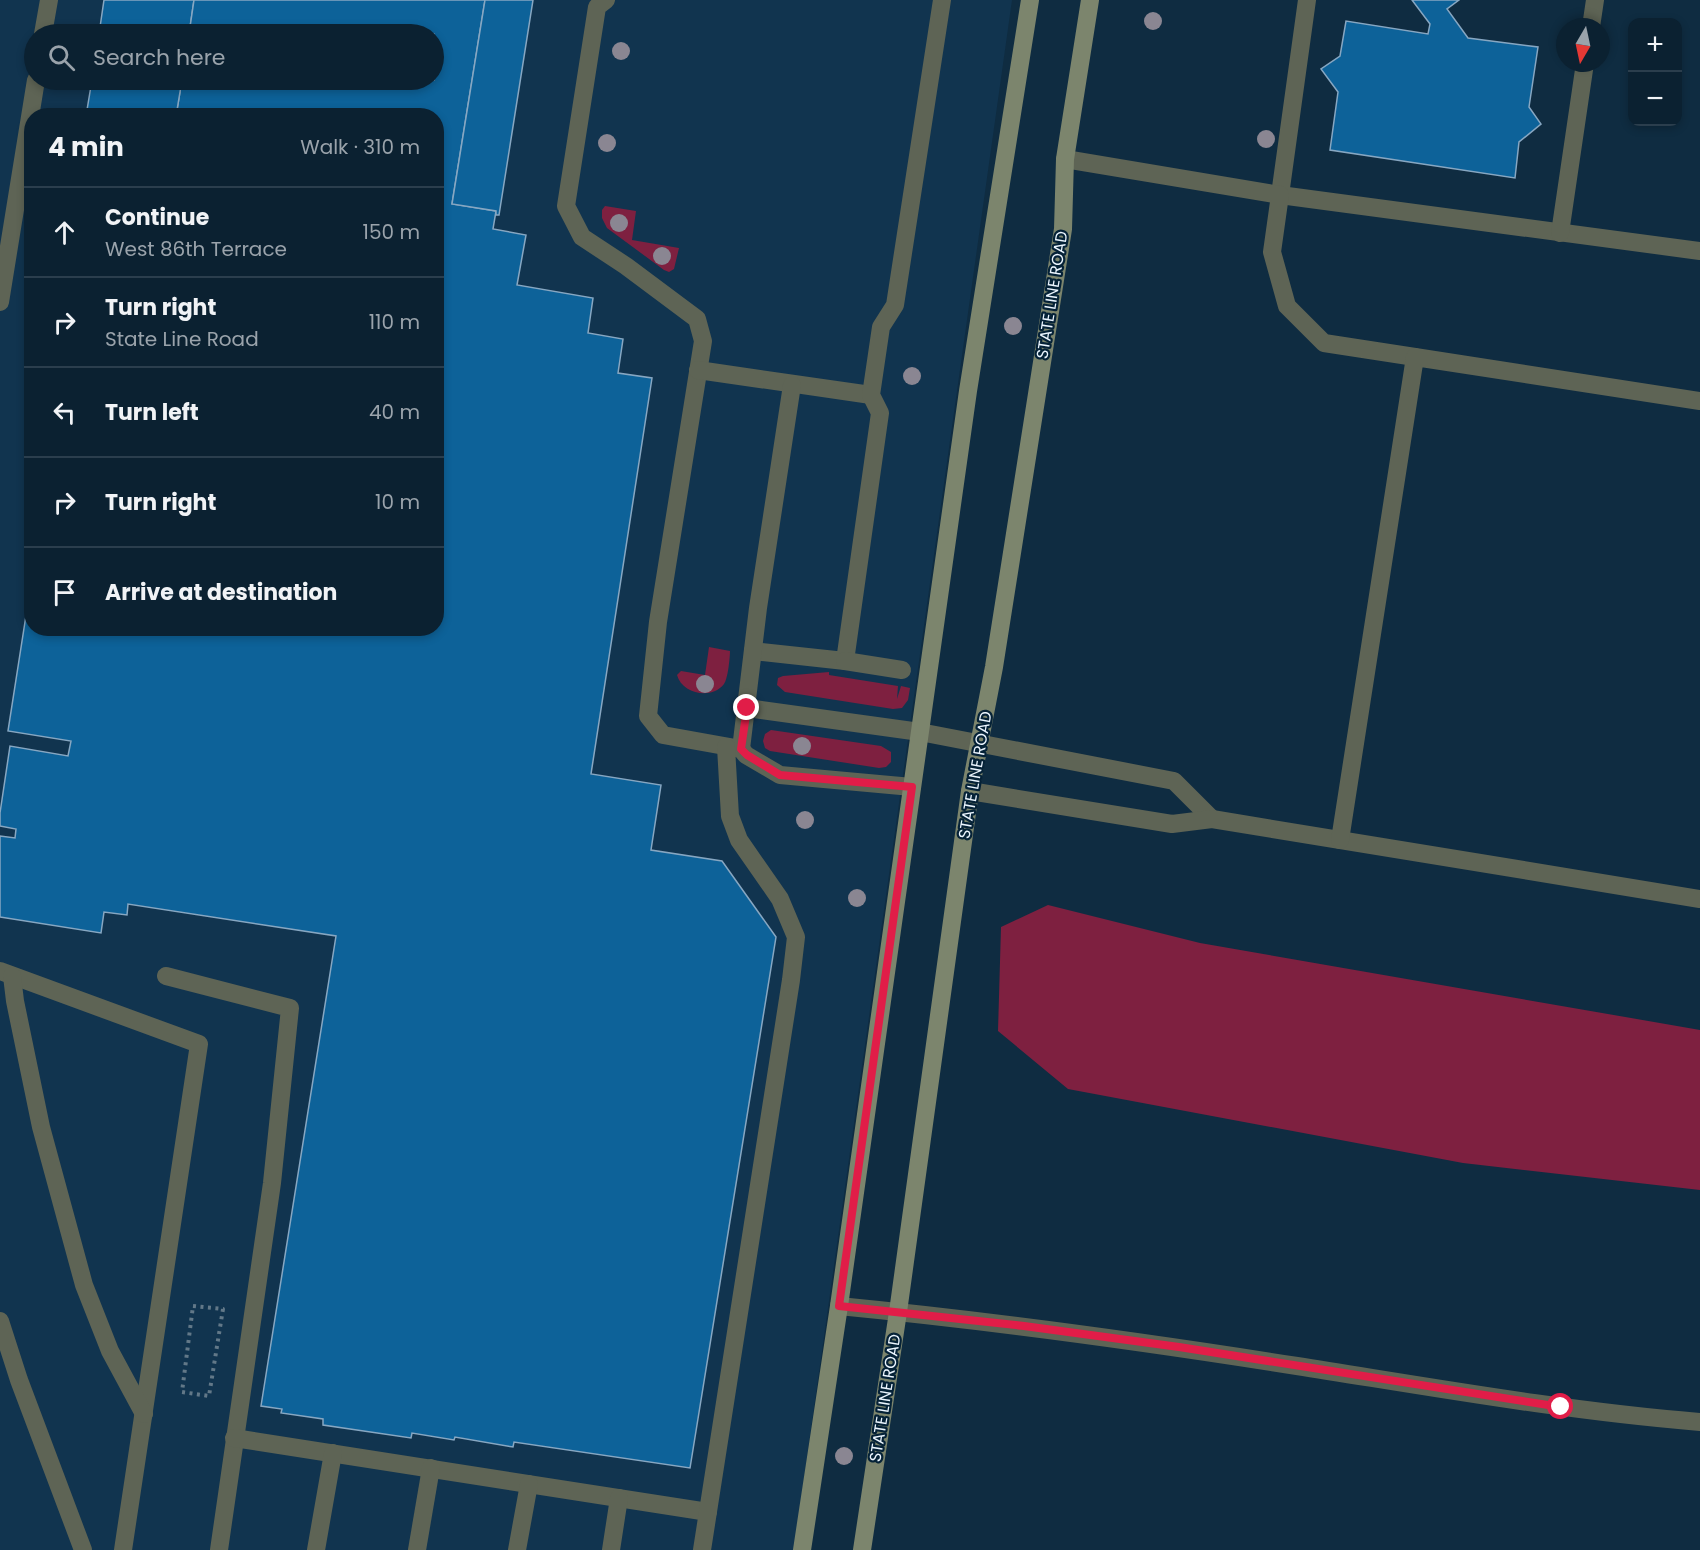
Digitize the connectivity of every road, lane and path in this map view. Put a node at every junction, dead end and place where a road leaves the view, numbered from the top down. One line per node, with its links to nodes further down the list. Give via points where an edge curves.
1 (48, 0): 9 (street)
2 (606, 0): 20 (street, via 597,7 566,206 582,237 697,319 703,341)
3 (942, 0): 22 (street, via 895,305 881,327)
4 (1030, 0): 28 (main road, via 968,391)
5 (1090, 0): 14 (main road, STATE LINE ROAD)
6 (1307, 0): 15 (street)
7 (1595, 0): 8 (street)
8 (1592, 18)
9 (44, 24)
10 (1584, 72): 16 (street)
11 (34, 90): 12 (street)
12 (31, 108)
13 (24, 154): 18 (street)
14 (1065, 159): 15 (street); 29 (main road, STATE LINE ROAD, via 1063,229)
15 (1280, 195): 16 (street); 19 (street, via 1272,252 1287,306 1324,343)
16 (1560, 233): 17 (street)
17 (1700, 251)
18 (0, 302)
19 (1414, 357): 23 (street); 34 (street)
20 (698, 370): 21 (street); 30 (street, via 658,622 648,716 663,735)
21 (792, 385): 22 (street); 24 (street)
22 (871, 395): 25 (street, via 880,413)
23 (1700, 401)
24 (753, 651): 25 (street); 27 (street)
25 (845, 661): 26 (street)
26 (902, 670)
27 (747, 708): 28 (street); 30 (street)
28 (920, 732): 29 (street); 31 (main road)
29 (980, 742): 32 (main road, STATE LINE ROAD); 33 (street, via 1174,781)
30 (733, 748): 31 (street, via 780,775); 49 (street, via 730,816 739,840 780,899 796,937)
31 (912, 787): 38 (main road)
32 (970, 791): 33 (street, via 1172,825); 39 (main road, STATE LINE ROAD)
33 (1212, 819): 34 (street)
34 (1340, 840): 35 (street)
35 (1700, 899)
36 (6, 974): 42 (street, via 41,1127 84,1285 110,1351); 42 (street, via 199,1044)
37 (166, 976): 44 (street, via 290,1008 272,1183)
38 (839, 1306): 39 (street); 58 (main road)
39 (898, 1312): 43 (street, via 1179,1347 1561,1407); 59 (main road, STATE LINE ROAD)
40 (0, 1321): 50 (street)
41 (209, 1396): 41 (path, via 223,1309 193,1306 182,1392)
42 (144, 1414): 51 (street)
43 (1700, 1422)
44 (234, 1438): 45 (street); 52 (street)
45 (333, 1453): 46 (street); 53 (street)
46 (431, 1468): 47 (street); 54 (street)
47 (529, 1484): 48 (street); 55 (street)
48 (620, 1498): 49 (street); 56 (street)
49 (708, 1512): 57 (street)
50 (83, 1550)
51 (123, 1550)
52 (219, 1550)
53 (316, 1550)
54 (417, 1550)
55 (517, 1550)
56 (611, 1550)
57 (702, 1550)
58 (802, 1550)
59 (862, 1550)

